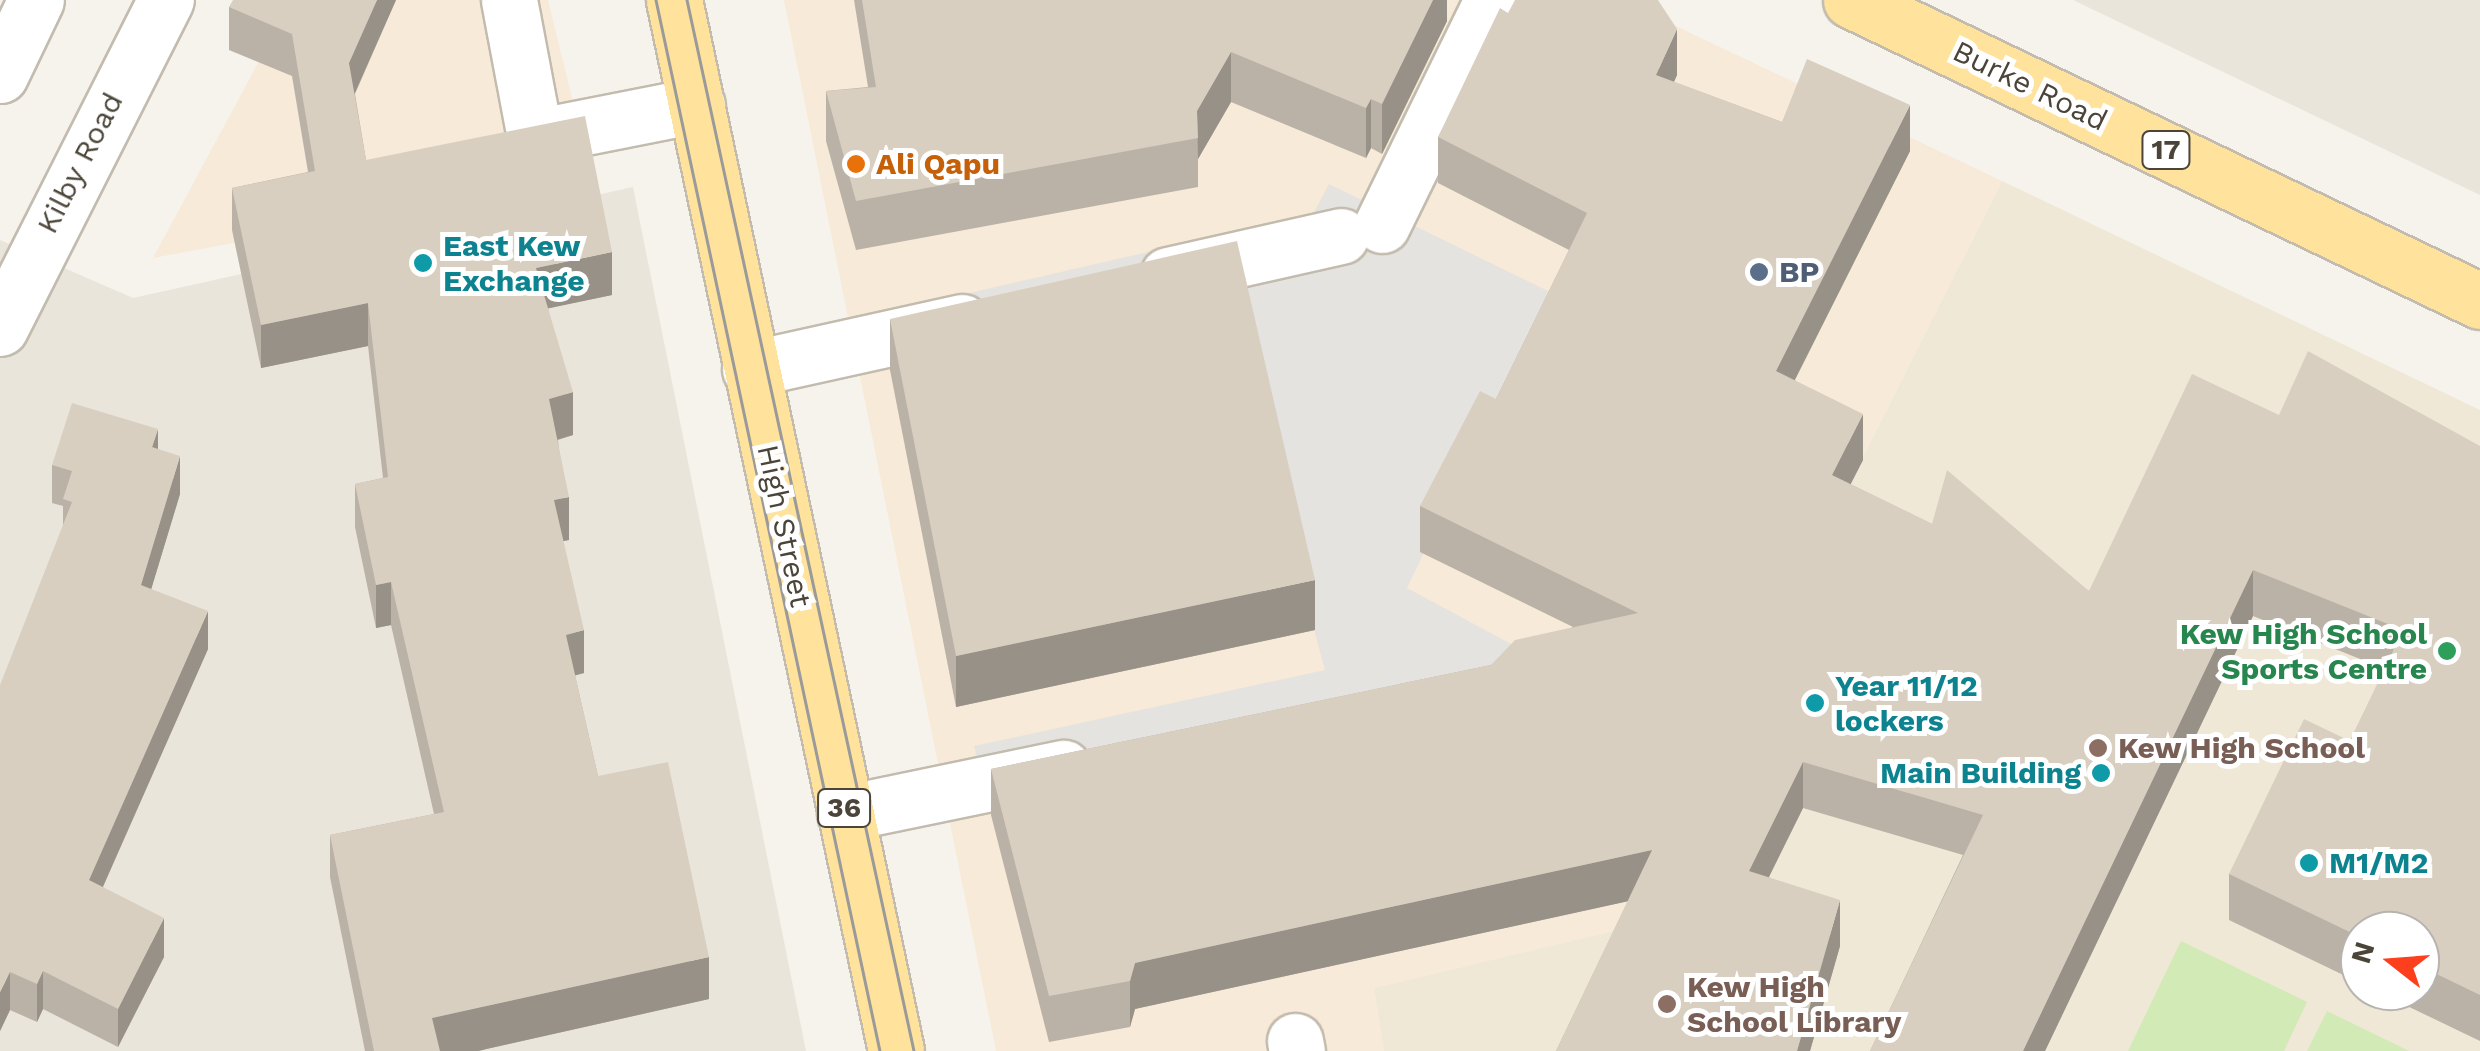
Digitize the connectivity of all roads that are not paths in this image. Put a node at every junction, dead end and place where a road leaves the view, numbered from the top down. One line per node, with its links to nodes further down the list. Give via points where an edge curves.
1 (36, 0): 7 (street)
2 (166, 0): 12 (street, Kilby Road)
3 (509, 0): 8 (street, via 536,138)
4 (674, 0): 8 (main road, High Street / 36)
5 (1492, 0): 9 (street, via 1362,230)
6 (1851, 0): 10 (main road, Burke Road / 17)
7 (0, 75)
8 (697, 105): 13 (main road, High Street / 36)
9 (1114, 288)
10 (2480, 301)
11 (1018, 309): 13 (street)
12 (0, 328)
13 (750, 369): 15 (main road, High Street / 36)
14 (1122, 756): 15 (street)
15 (845, 813): 16 (main road, High Street / 36)
16 (896, 1051)

